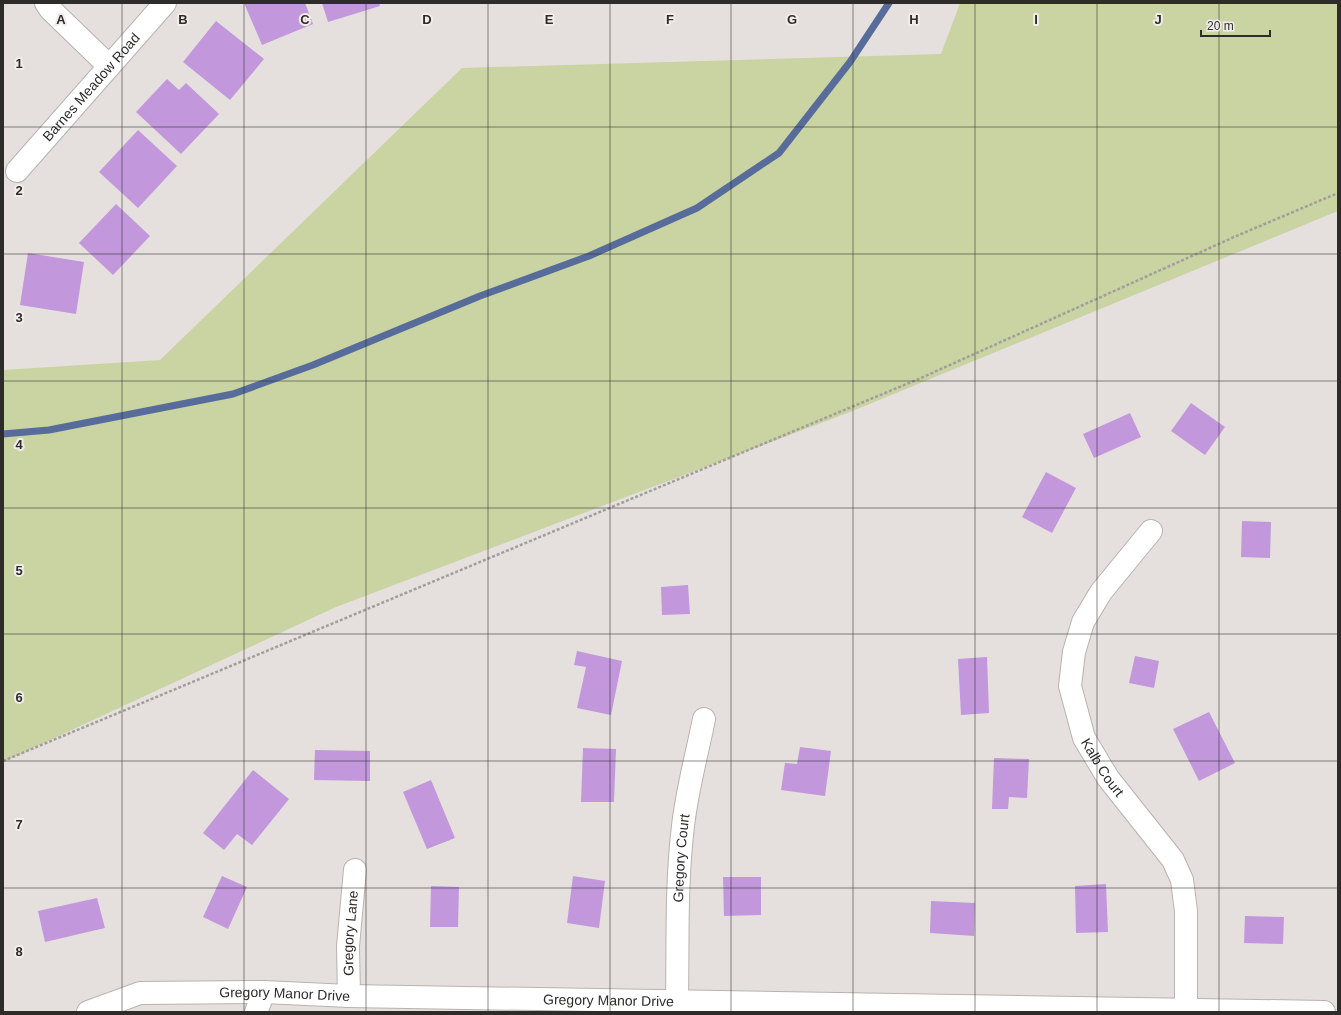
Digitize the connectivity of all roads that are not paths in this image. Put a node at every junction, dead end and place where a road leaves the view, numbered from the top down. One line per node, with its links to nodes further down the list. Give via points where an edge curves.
1 (46, 3): 3 (street)
2 (165, 3): 3 (street, Barnes Meadow Road)
3 (109, 66): 4 (street, Barnes Meadow Road)
4 (16, 171)
5 (1152, 531): 11 (street, Kalb Court, via 1101,592 1084,622 1074,652 1070,686 1084,738 1108,778 1173,860 1182,880 1186,911)
6 (704, 719): 10 (street, Gregory Court, via 683,827 678,882)
7 (355, 870): 9 (street, Gregory Lane, via 348,946)
8 (264, 992): 9 (street, Gregory Manor Drive); 12 (street, Gregory Manor Drive, via 140,993); 13 (street)
9 (349, 996): 10 (street, Gregory Manor Drive)
10 (677, 1000): 11 (street, Gregory Manor Drive)
11 (1186, 1010): 14 (street, Gregory Manor Drive)
12 (88, 1012)
13 (256, 1012)
14 (1324, 1012)

